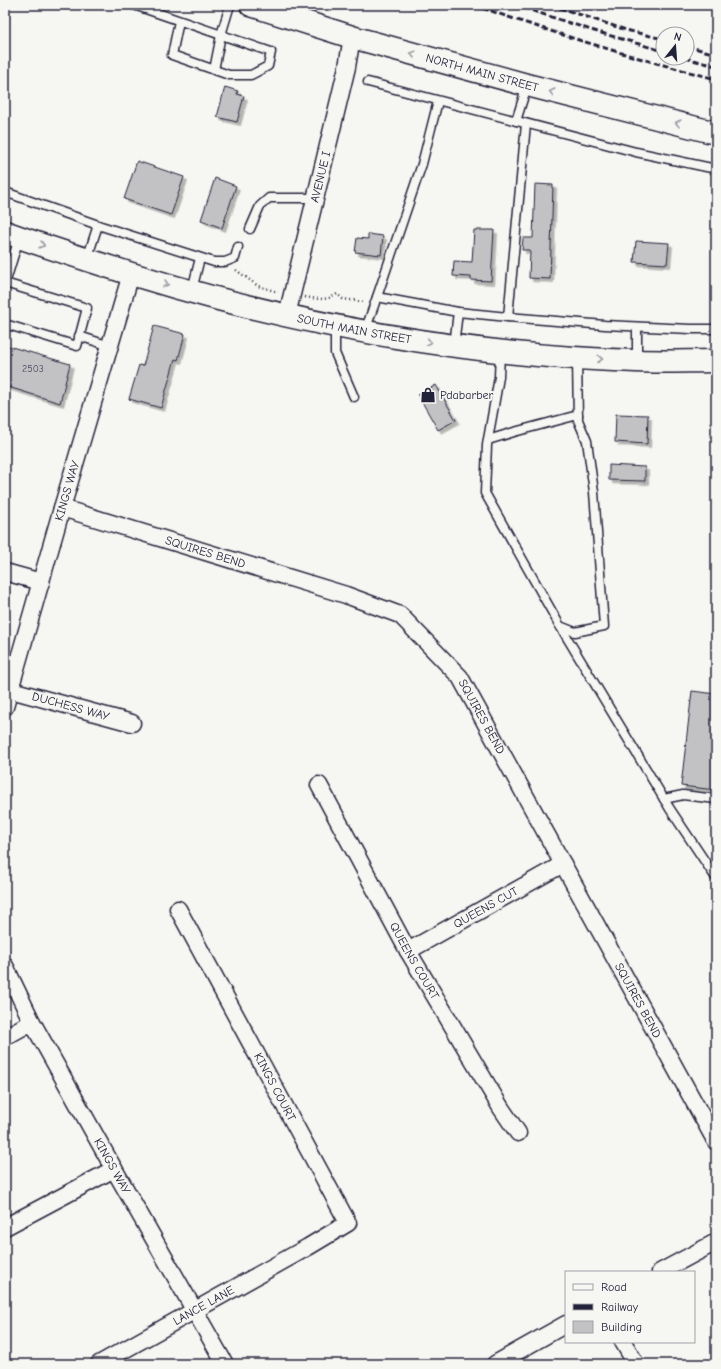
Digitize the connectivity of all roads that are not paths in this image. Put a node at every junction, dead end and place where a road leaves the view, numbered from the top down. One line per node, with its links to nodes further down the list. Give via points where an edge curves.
1 (134, 5): 4 (lane)
2 (230, 5): 5 (lane)
3 (250, 5): 6 (highway, NORTH MAIN STREET)
4 (179, 21): 5 (lane); 7 (lane, via 172,55)
5 (221, 35): 7 (lane); 7 (lane, via 271,52 270,59 268,66 251,75 229,75)
6 (352, 37): 9 (highway, NORTH MAIN STREET, one-way to 6); 16 (street, AVENUE I)
7 (214, 70)
8 (368, 82): 10 (lane)
9 (527, 85): 11 (lane); 13 (highway, NORTH MAIN STREET, one-way to 9)
10 (438, 101): 11 (lane); 26 (lane, via 422,164)
11 (516, 121): 12 (lane)
12 (526, 124): 14 (lane); 29 (lane)
13 (716, 133)
14 (716, 169)
15 (5, 192): 17 (lane)
16 (315, 198): 18 (lane, via 269,198 260,206); 28 (street, AVENUE I)
17 (98, 225): 21 (lane); 22 (lane)
18 (250, 229)
19 (12, 234): 22 (highway, SOUTH MAIN STREET, one-way to 22); 24 (lane)
20 (238, 247): 21 (lane, via 235,258 225,262)
21 (200, 258): 25 (lane)
22 (87, 260): 23 (highway, SOUTH MAIN STREET)
23 (131, 274): 25 (highway, SOUTH MAIN STREET, one-way to 25); 36 (street, KINGS WAY)
24 (5, 284): 35 (lane, via 87,308)
25 (191, 292): 28 (highway, SOUTH MAIN STREET)
26 (377, 297): 27 (lane); 34 (lane)
27 (458, 312): 29 (lane); 37 (lane)
28 (287, 315): 31 (highway, SOUTH MAIN STREET)
29 (508, 317): 32 (lane)
30 (5, 324): 35 (lane, via 77,346)
31 (335, 325): 34 (highway, SOUTH MAIN STREET); 42 (lane, via 335,353)
32 (637, 327): 33 (lane); 41 (lane)
33 (716, 329)
34 (365, 332): 37 (highway, SOUTH MAIN STREET, one-way to 37)
35 (79, 336): 36 (lane)
36 (110, 346): 45 (street, KINGS WAY)
37 (454, 346): 38 (highway, SOUTH MAIN STREET)
38 (500, 351): 39 (highway, SOUTH MAIN STREET); 44 (lane, via 499,376)
39 (577, 358): 41 (highway, SOUTH MAIN STREET, one-way to 41); 43 (lane)
40 (716, 361): 41 (highway, SOUTH MAIN STREET)
41 (637, 362)
42 (354, 397)
43 (578, 415): 44 (lane); 48 (lane, via 587,441 594,492 604,626 575,632)
44 (488, 440): 48 (lane, via 485,493)
45 (62, 508): 47 (street, KINGS WAY); 55 (street, SQUIRES BEND, via 346,595 400,615 460,677)
46 (5, 572): 47 (street)
47 (41, 582): 49 (street, KINGS WAY)
48 (560, 626): 53 (lane)
49 (10, 690): 50 (street, KINGS WAY); 51 (street, DUCHESS WAY)
50 (5, 707)
51 (132, 723)
52 (319, 785): 59 (street, QUEENS COURT)
53 (664, 799): 54 (lane, via 682,795); 56 (lane)
54 (716, 799)
55 (563, 864): 59 (street, QUEENS CUT); 64 (street, SQUIRES BEND)
56 (713, 865): 57 (lane)
57 (716, 878)
58 (178, 909): 68 (street, KINGS COURT, via 348,1222)
59 (408, 951): 63 (street, QUEENS COURT)
60 (5, 966): 61 (street, KINGS WAY)
61 (32, 1022): 62 (street); 65 (street, KINGS WAY)
62 (5, 1037)
63 (518, 1133)
64 (716, 1142)
65 (114, 1169): 66 (street); 70 (street, KINGS WAY)
66 (5, 1227)
67 (716, 1242): 69 (street)
68 (308, 1247): 70 (street, LANCE LANE)
69 (662, 1271)
70 (195, 1311): 73 (street, LANCE LANE); 74 (street, KINGS WAY)
71 (565, 1325): 75 (street)
72 (624, 1343): 76 (street)
73 (99, 1364)
74 (225, 1364)
75 (495, 1364)
76 (636, 1364)

